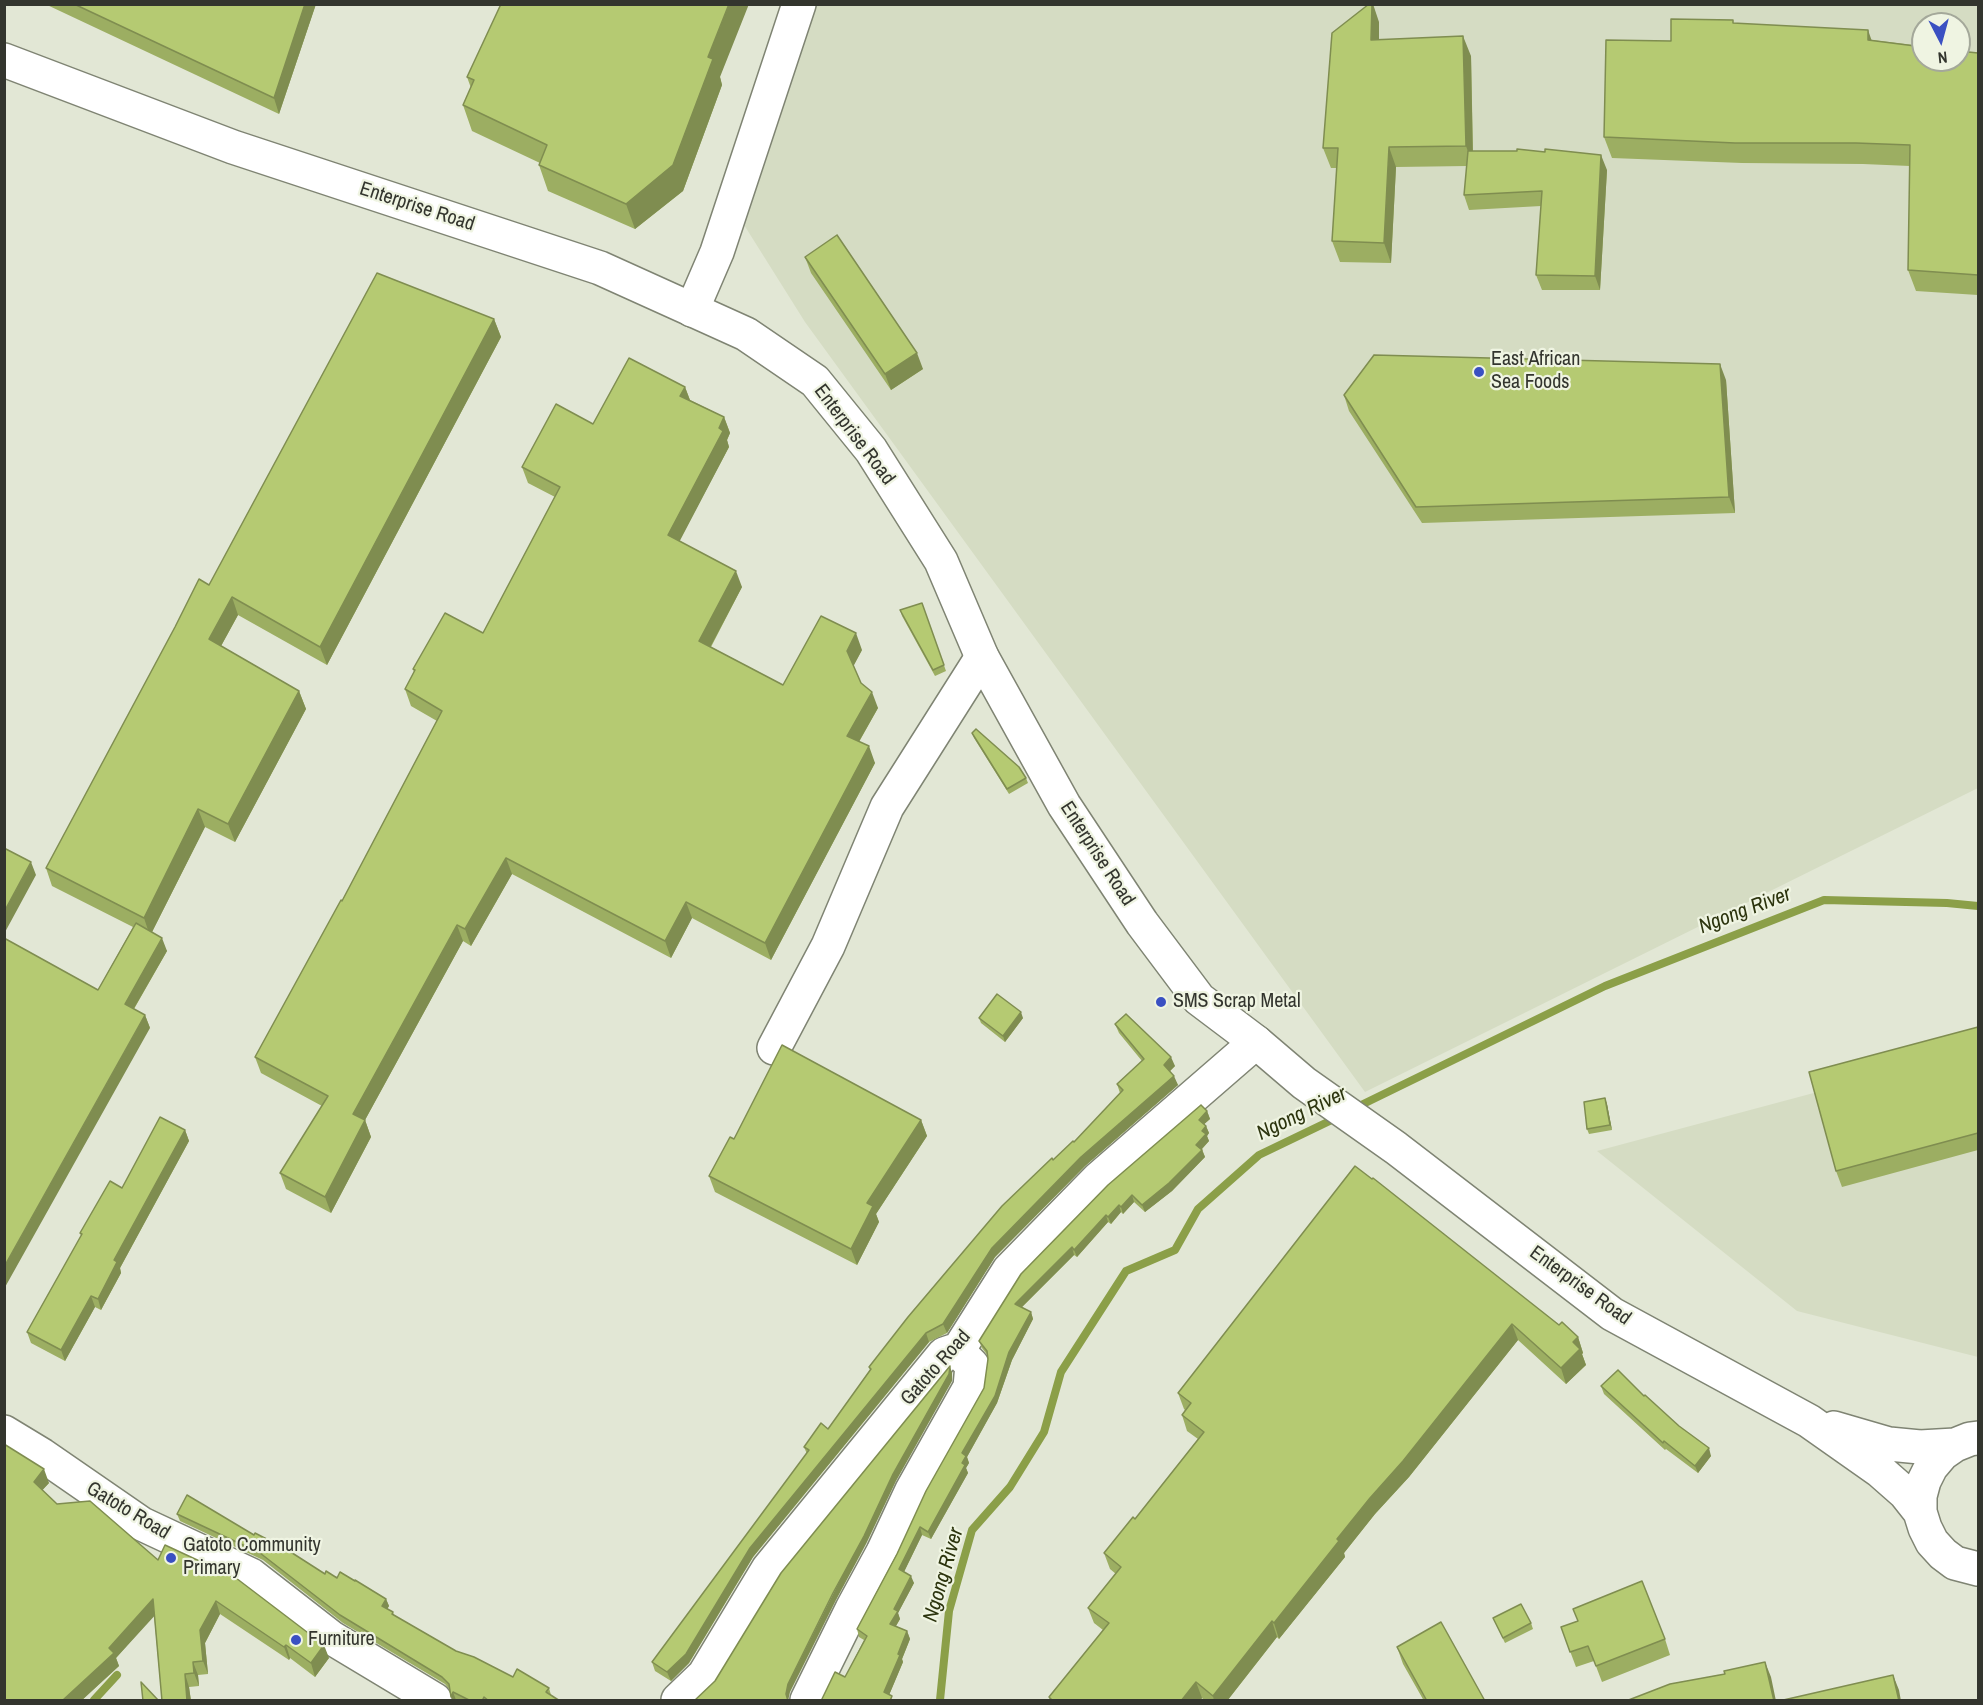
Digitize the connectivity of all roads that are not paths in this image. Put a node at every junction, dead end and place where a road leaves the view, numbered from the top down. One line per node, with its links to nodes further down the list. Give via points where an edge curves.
1 (800, 4): 3 (main road, via 724,231)
2 (4, 60): 3 (main road, Enterprise Road, via 233,147 600,268)
3 (692, 310): 4 (main road, Enterprise Road, via 746,334 815,381 871,450 941,561)
4 (982, 657): 5 (main road, Enterprise Road, via 1064,805 1142,923 1199,999); 6 (main road, via 887,807 828,946)
5 (1256, 1042): 7 (main road, Gatoto Road, via 1098,1179 1009,1269); 8 (main road, Enterprise Road, via 1304,1083 1396,1148 1612,1314)
6 (774, 1048)
7 (959, 1349): 13 (main road, Gatoto Road, via 944,1354 768,1569); 16 (main road, via 972,1365 970,1387 912,1490)
8 (1809, 1421): 10 (main road, Enterprise Road, via 1889,1444 1920,1447); 11 (main road, Enterprise Road, via 1880,1471)
9 (4, 1432): 14 (main road, Gatoto Road, via 142,1524 250,1575 332,1638)
10 (1967, 1441): 11 (main road, via 1936,1460 1924,1480)
11 (1920, 1512): 12 (main road, via 1932,1542 1943,1554 1955,1563)
12 (1978, 1569)
13 (705, 1688): 15 (main road, Gatoto Road)
14 (435, 1701)
15 (678, 1701)
16 (807, 1701)

